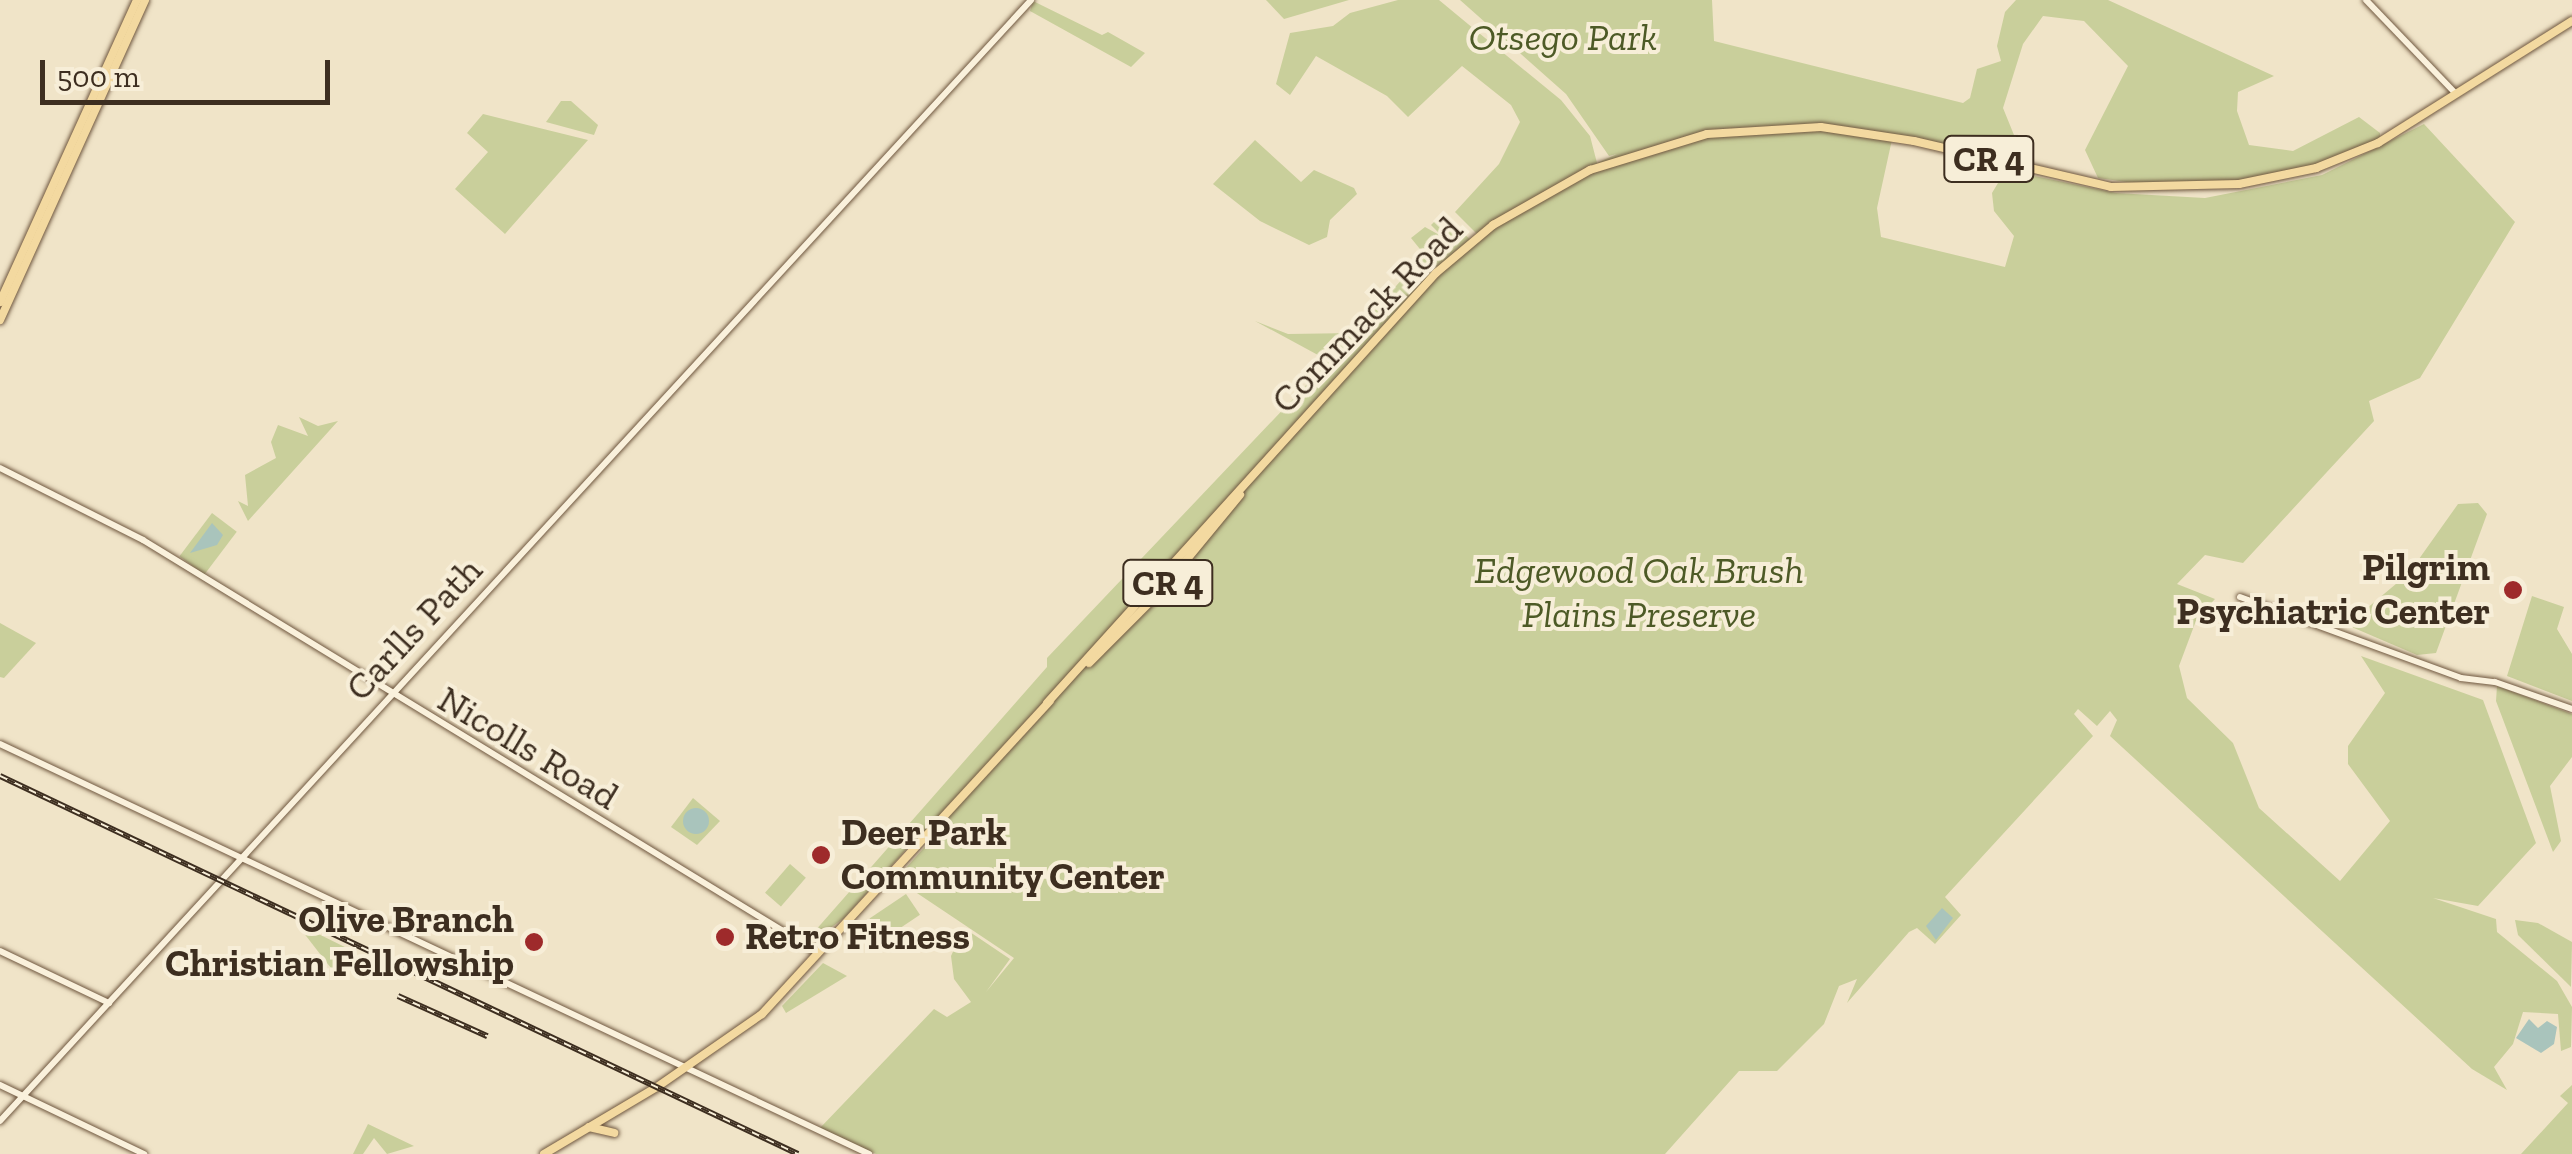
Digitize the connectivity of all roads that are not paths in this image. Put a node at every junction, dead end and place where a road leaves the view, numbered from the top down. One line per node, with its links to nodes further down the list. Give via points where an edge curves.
1 (137, 0): 7 (main road)
2 (145, 0): 8 (main road)
3 (1031, 0): 11 (street, Carlls Path)
4 (2366, 0): 6 (street)
5 (2572, 21): 6 (main road, Commack Road / CR 4)
6 (2457, 95): 15 (main road, Commack Road / CR 4, via 2400,132 2316,168 2180,189 2111,187 1821,126 1748,128 1659,145 1558,185 1475,239)
7 (0, 302)
8 (0, 320)
9 (0, 468): 11 (street, Nicolls Road, via 143,540)
10 (2240, 597): 12 (street, via 2461,678 2495,682)
11 (390, 696): 14 (street, Carlls Path); 16 (street, Nicolls Road)
12 (2572, 710)
13 (0, 744): 14 (street)
14 (242, 856): 19 (street, Carlls Path); 20 (street)
15 (842, 929): 16 (main road, via 822,941); 18 (main road, Commack Road / CR 4)
16 (800, 942): 18 (street, Nicolls Road)
17 (0, 952): 19 (street)
18 (820, 954): 20 (main road, Commack Road / CR 4, via 756,1020)
19 (109, 1003): 22 (street, Carlls Path)
20 (687, 1067): 24 (main road, Commack Road / CR 4); 28 (street)
21 (0, 1085): 22 (street)
22 (23, 1096): 23 (street, Carlls Path); 26 (street)
23 (0, 1121)
24 (589, 1128): 25 (main road); 27 (main road, Commack Road / CR 4)
25 (614, 1133)
26 (144, 1154)
27 (544, 1154)
28 (869, 1154)

